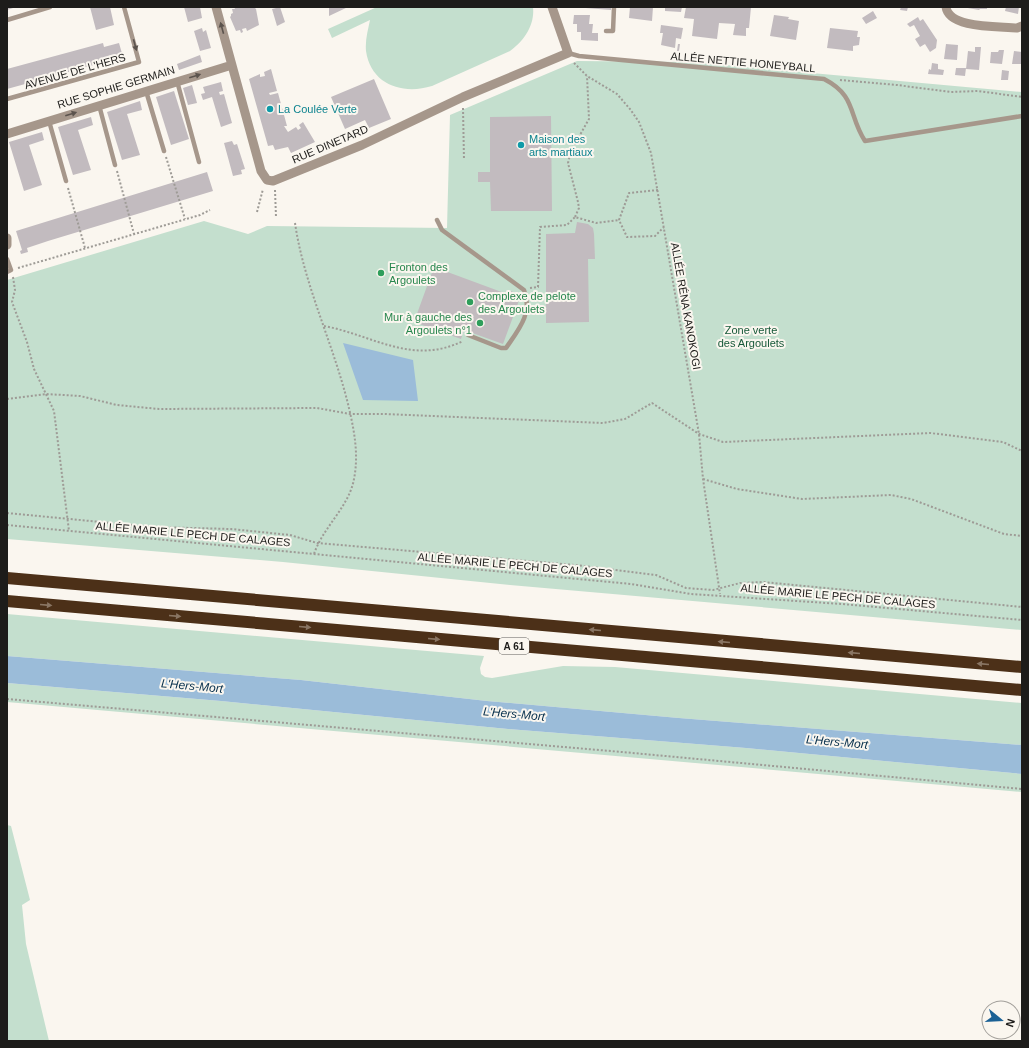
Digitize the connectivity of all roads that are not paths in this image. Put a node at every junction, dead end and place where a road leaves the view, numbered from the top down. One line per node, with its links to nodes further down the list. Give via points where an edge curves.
1 (50, 7): 7 (lane)
2 (124, 7): 14 (lane, AVENUE DE L'HERS, one-way to 14, via 139,62)
3 (216, 7): 11 (street, one-way to 3)
4 (552, 7): 10 (street)
5 (614, 7): 9 (lane, via 613,31)
6 (946, 7): 8 (street, via 952,19 961,23 1017,28)
7 (7, 20)
8 (1022, 26)
9 (606, 31)
10 (568, 53): 11 (street, RUE DINETARD, via 463,97 362,145 270,181 261,171); 16 (lane, ALLÉE NETTIE HONEYBALL, via 824,79 843,91 865,141)
11 (232, 65): 12 (street, RUE SOPHIE GERMAIN, one-way to 11)
12 (177, 81): 13 (street, RUE SOPHIE GERMAIN); 20 (lane)
13 (146, 91): 15 (street, RUE SOPHIE GERMAIN); 19 (lane)
14 (7, 99)
15 (99, 105): 17 (street, RUE SOPHIE GERMAIN, one-way to 15); 21 (lane)
16 (1022, 116)
17 (49, 121): 18 (street, RUE SOPHIE GERMAIN); 22 (lane)
18 (7, 134)
19 (164, 151)
20 (199, 162)
21 (115, 165)
22 (66, 181)
23 (437, 220): 28 (lane, via 442,230 524,290 528,299 527,316 506,348)
24 (7, 238): 25 (street)
25 (7, 245)
26 (7, 259): 27 (lane)
27 (9, 271)
28 (468, 335)
29 (7, 578): 31 (highway, A 61, one-way to 29)
30 (7, 601): 32 (highway, A 61, one-way to 32)
31 (1022, 668)
32 (1022, 690)

